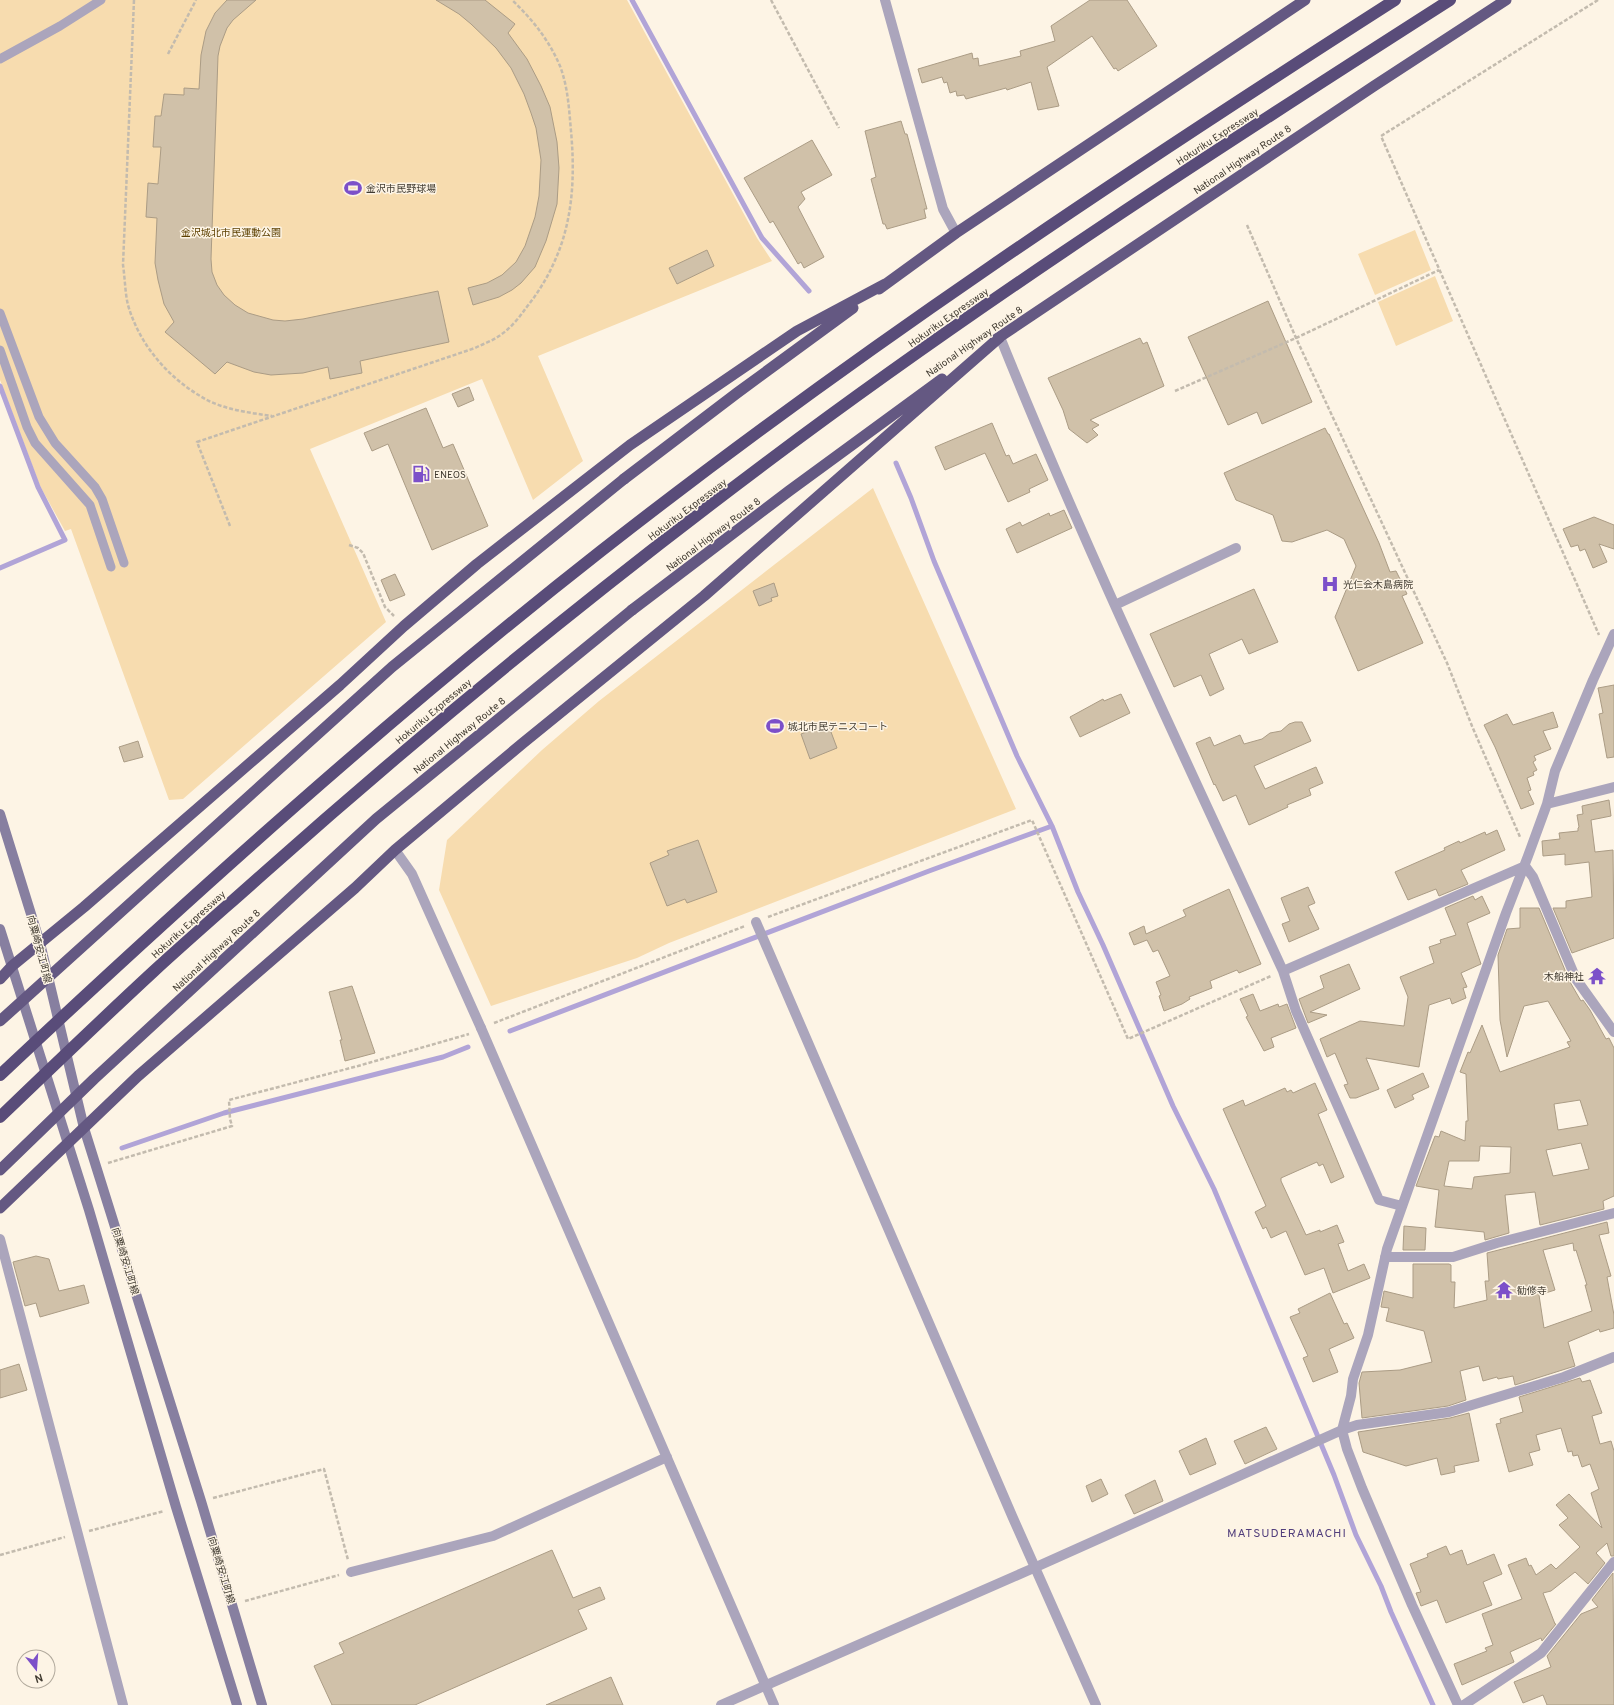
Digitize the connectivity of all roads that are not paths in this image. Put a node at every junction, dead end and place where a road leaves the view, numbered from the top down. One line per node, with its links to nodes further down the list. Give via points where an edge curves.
1 (101, 0): 7 (lane)
2 (885, 0): 8 (street, via 943,209)
3 (1305, 0): 8 (highway)
4 (1395, 0): 31 (highway, Hokuriku Expressway, bridge, via 1083,203 910,322 742,444 601,551 452,670 311,791 135,948)
5 (1450, 0): 32 (highway, Hokuriku Expressway, bridge, via 1112,219 930,344 632,565 471,695 330,814 155,969)
6 (1506, 0): 11 (highway, National Highway Route 8)
7 (0, 59)
8 (956, 233): 9 (highway)
9 (885, 284): 25 (highway, via 797,331 630,445 477,564); 29 (highway, bridge, via 624,479 392,667)
10 (0, 313): 14 (lane, via 39,417 55,443 95,487 102,499)
11 (1000, 336): 16 (street, via 1033,419); 21 (highway, via 704,596); 35 (highway, National Highway Route 8, bridge, via 632,610 376,819 94,1079)
12 (0, 350): 15 (lane, via 27,427 35,442 90,505)
13 (1236, 548): 16 (street)
14 (124, 562)
15 (111, 567)
16 (1115, 605): 27 (street)
17 (1614, 634): 19 (street, via 1555,771)
18 (1614, 787): 19 (street)
19 (1547, 804): 22 (street)
20 (0, 814): 25 (main road, 向粟崎安江町線)
21 (395, 850): 33 (highway, via 355,888 138,1076); 43 (street, via 412,874)
22 (1526, 861): 27 (street); 30 (street, via 1576,979); 36 (street)
23 (758, 926): 45 (street)
24 (0, 929): 26 (main road, 向粟崎安江町線)
25 (40, 943): 26 (highway); 33 (main road, 向粟崎安江町線)
26 (12, 966): 28 (highway); 34 (main road, 向粟崎安江町線)
27 (1283, 971): 36 (street, via 1296,1011 1379,1200)
28 (0, 979)
29 (0, 1021)
30 (1614, 1032)
31 (0, 1075)
32 (0, 1117)
33 (84, 1128): 34 (highway); 50 (main road, 向粟崎安江町線, via 204,1509)
34 (67, 1145): 37 (highway); 49 (main road, 向粟崎安江町線, via 89,1210)
35 (0, 1170)
36 (1402, 1206): 40 (street)
37 (0, 1208)
38 (1614, 1213): 40 (street, via 1453,1257)
39 (0, 1239): 48 (street)
40 (1385, 1257): 42 (street, via 1368,1336 1353,1379)
41 (1614, 1357): 42 (street, via 1564,1377 1449,1412 1357,1425)
42 (1342, 1430): 45 (street); 54 (street, via 1362,1488)
43 (667, 1457): 46 (street, via 493,1536); 47 (street)
44 (1614, 1562): 55 (street, via 1541,1653)
45 (1036, 1568): 47 (street); 53 (street)
46 (351, 1572)
47 (765, 1685): 51 (street); 52 (street)
48 (123, 1705)
49 (237, 1705)
50 (262, 1705)
51 (721, 1705)
52 (774, 1705)
53 (1096, 1705)
54 (1458, 1705)
55 (1464, 1705)

